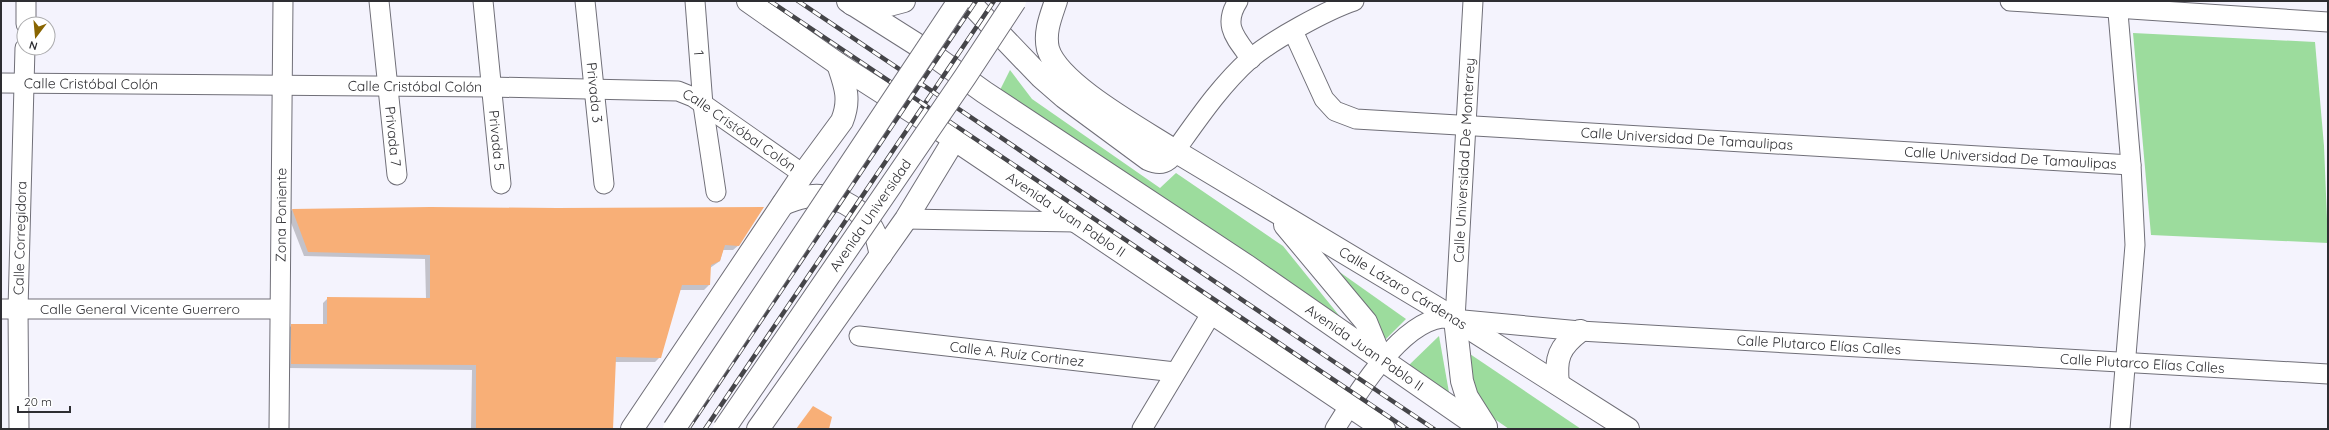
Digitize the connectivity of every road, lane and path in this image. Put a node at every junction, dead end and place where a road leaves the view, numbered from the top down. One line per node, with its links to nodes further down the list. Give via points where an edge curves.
1 (26, 1): 19 (street)
2 (283, 1): 28 (street, Zona Poniente)
3 (379, 1): 27 (street, Privada 7)
4 (483, 1): 29 (street, Privada 5)
5 (585, 1): 30 (street, Privada 3)
6 (695, 1): 31 (street, 1)
7 (748, 1): 24 (main road, Avenida Juan Pablo II)
8 (904, 1): 17 (main road, via 889,5)
9 (958, 1): 62 (main road, bridge)
10 (968, 1): 34 (main road, via 1064,97 1148,159 1162,163)
11 (1015, 1): 63 (main road, Avenida Universidad, bridge)
12 (1056, 1): 34 (main road, Calle Lázaro Cárdenas, via 1047,29 1048,48 1058,68 1076,86)
13 (1238, 1): 23 (street, via 1231,11 1231,27 1234,36)
14 (1354, 1): 21 (street)
15 (1473, 1): 32 (street, Calle Universidad De Monterrey)
16 (2010, 1): 18 (street)
17 (850, 2): 52 (main road, Avenida Juan Pablo II, via 1247,266)
18 (2118, 5): 20 (street); 35 (street)
19 (26, 16)
20 (2328, 22)
21 (1293, 31): 23 (street); 32 (street, Calle Universidad De Tamaulipas, via 1324,99 1335,111 1356,119)
22 (25, 56): 26 (street, Calle Corregidora)
23 (1251, 58): 34 (street, via 1215,96)
24 (838, 64): 33 (main road, Avenida Juan Pablo II); 36 (main road, via 848,93 846,112)
25 (1, 83): 26 (street, Calle Cristóbal Colón)
26 (24, 83): 28 (street, Calle Cristóbal Colón); 46 (street, Calle Corregidora)
27 (388, 86): 28 (street, Calle Cristóbal Colón); 29 (street, Calle Cristóbal Colón); 37 (street, Privada 7)
28 (282, 87): 47 (street, Zona Poniente)
29 (492, 87): 30 (street, Calle Cristóbal Colón); 38 (street, Privada 5)
30 (594, 90): 31 (street, Calle Cristóbal Colón, via 678,91 693,97); 39 (street, Privada 3)
31 (703, 105): 36 (street, Calle Cristóbal Colón); 40 (street, 1)
32 (1467, 125): 35 (street, Calle Universidad De Tamaulipas); 49 (street, Calle Universidad De Monterrey)
33 (954, 140): 43 (main road); 44 (main road, Avenida Juan Pablo II)
34 (1175, 151): 42 (main road, Calle Lázaro Cárdenas)
35 (2131, 166): 53 (street, via 2135,246)
36 (803, 174): 41 (main road)
37 (397, 175)
38 (502, 184)
39 (604, 184)
40 (716, 192)
41 (783, 204): 45 (main road, via 804,196 825,196 846,203 863,216 875,234); 61 (main road)
42 (1274, 212): 49 (main road, Calle Lázaro Cárdenas); 52 (main road, via 1366,322)
43 (906, 219): 44 (street); 45 (main road)
44 (1076, 222): 48 (main road, Avenida Juan Pablo II)
45 (881, 255): 64 (main road)
46 (10, 309): 47 (street, Calle General Vicente Guerrero); 59 (street, Calle Corregidora)
47 (280, 309): 60 (street, Zona Poniente)
48 (1211, 314): 54 (street); 57 (main road, Avenida Juan Pablo II)
49 (1455, 319): 50 (street, Calle Plutarco Elías Calles); 52 (street, Calle Plutarco Elías Calles, via 1442,318 1426,322 1413,330); 56 (main road, Calle Lázaro Cárdenas); 68 (main road, via 1462,381 1467,397)
50 (1580, 331): 53 (street, Calle Plutarco Elías Calles); 56 (main road, via 1561,350 1556,367)
51 (859, 336): 54 (street, Calle A. Ruíz Cortinez)
52 (1382, 361): 57 (street, Calle Plutarco Elías Calles); 67 (main road, Avenida Juan Pablo II)
53 (2124, 361): 55 (street, Calle Plutarco Elías Calles); 70 (street)
54 (1175, 372): 58 (street)
55 (2328, 374)
56 (1558, 384): 69 (main road, Calle Lázaro Cárdenas)
57 (1350, 406): 65 (street, Calle Plutarco Elías Calles); 66 (main road, Avenida Juan Pablo II)
58 (1147, 427)
59 (19, 429)
60 (279, 429)
61 (632, 429)
62 (674, 429)
63 (724, 429)
64 (758, 429)
65 (1335, 429)
66 (1384, 429)
67 (1482, 429)
68 (1487, 429)
69 (1628, 429)
70 (2120, 429)

